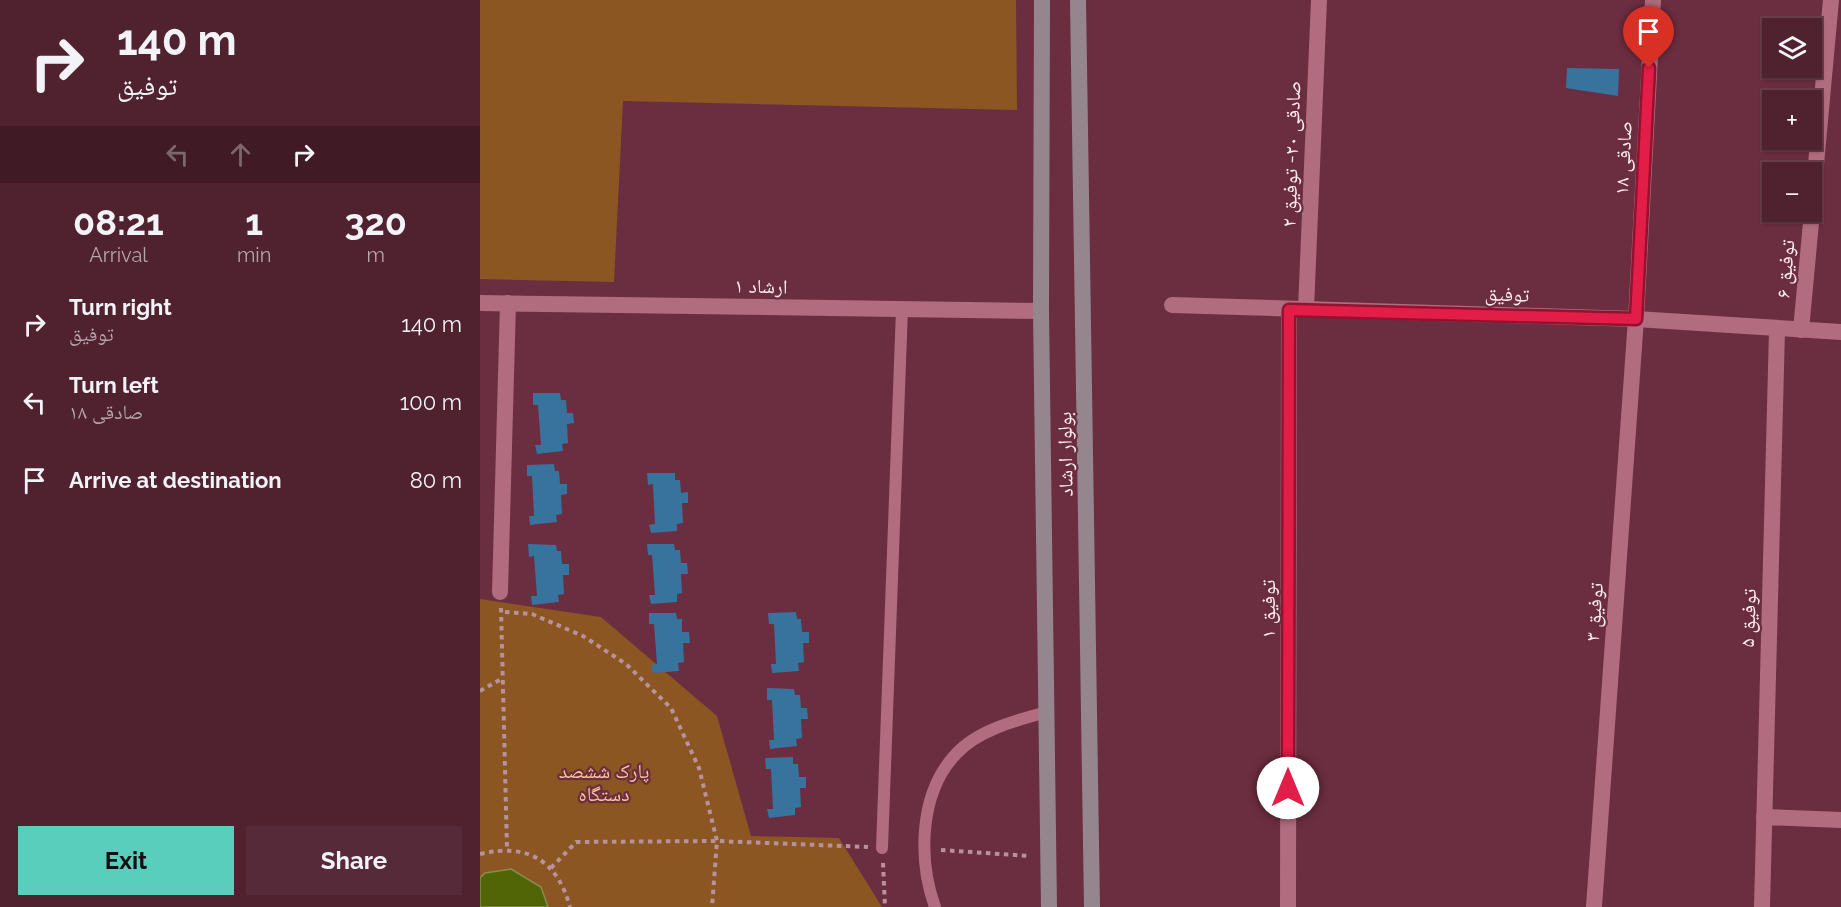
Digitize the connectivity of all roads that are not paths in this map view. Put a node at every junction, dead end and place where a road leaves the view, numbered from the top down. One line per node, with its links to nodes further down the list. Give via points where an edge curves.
1 (1042, 0): 13 (main road, بولوار ارشاد)
2 (1078, 0): 25 (main road, بولوار ارشاد)
3 (1319, 0): 12 (street, صادقی ۲۰- توفیق ۲)
4 (1653, 0): 14 (street, صادقی ۱۸)
5 (1831, 0): 6 (street, توفیق ۶)
6 (1816, 162)
7 (1811, 222): 16 (street, توفیق ۶)
8 (480, 303): 9 (street, ارشاد ۱)
9 (508, 303): 11 (street, ارشاد ۱); 18 (street)
10 (1172, 305): 12 (street, توفیق)
11 (902, 309): 13 (street, ارشاد ۱); 22 (lane)
12 (1298, 310): 14 (street, توفیق); 26 (street, توفیق ۱)
13 (1041, 311): 19 (main road, بولوار ارشاد)
14 (1636, 319): 15 (street, توفیق); 27 (street, توفیق ۳)
15 (1777, 330): 16 (street, توفیق); 20 (street, توفیق ۵)
16 (1801, 330): 17 (street, توفیق)
17 (1841, 332)
18 (500, 592)
19 (1047, 712): 23 (lane, via 998,726 956,753 939,780 927,810 924,849); 24 (main road, بولوار ارشاد)
20 (1764, 817): 21 (street); 28 (street, توفیق ۵)
21 (1841, 820)
22 (882, 848)
23 (935, 907)
24 (1049, 907)
25 (1092, 907)
26 (1288, 907)
27 (1594, 907)
28 (1762, 907)

